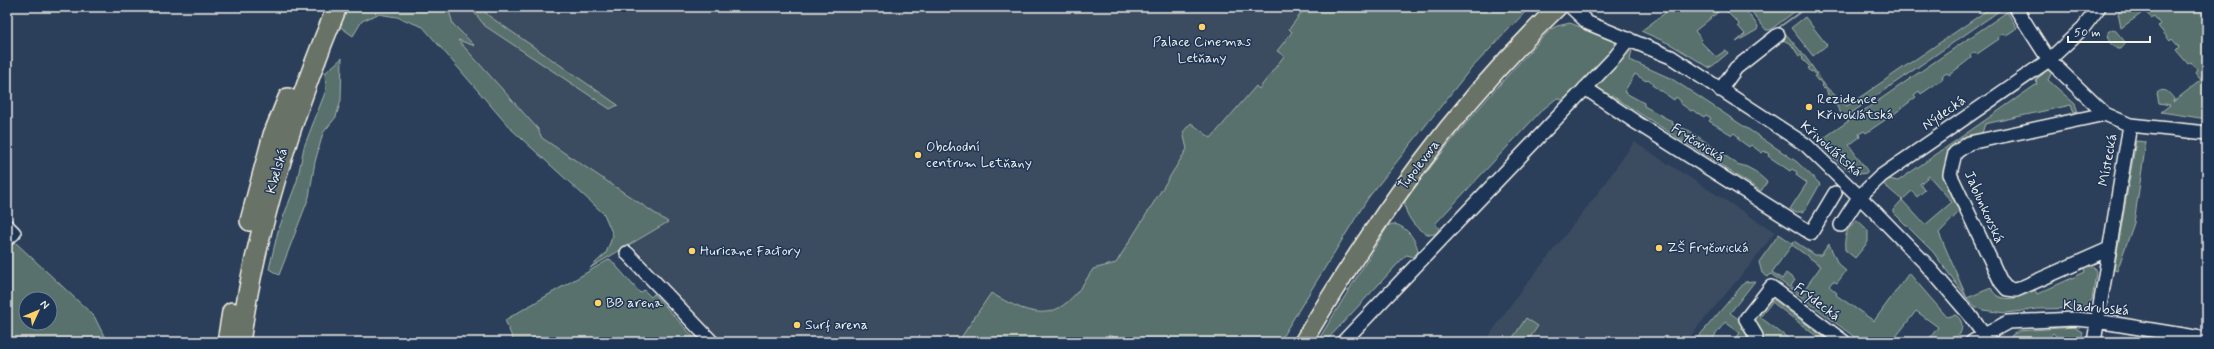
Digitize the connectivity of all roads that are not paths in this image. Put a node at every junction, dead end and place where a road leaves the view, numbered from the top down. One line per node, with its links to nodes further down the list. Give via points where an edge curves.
1 (323, 7): 23 (highway, Kbelská, via 274,135 263,172 242,256)
2 (337, 7): 24 (highway, Kbelská, via 306,84 278,167 253,264)
3 (1558, 7): 26 (main road, Tupolevova, via 1482,87 1429,150 1389,205)
4 (1571, 7): 8 (street, Křivoklátská, via 1588,23)
5 (2015, 7): 9 (street, Místecká)
6 (2099, 7): 9 (street, Nýdecká, via 2083,28)
7 (1778, 35): 11 (street, via 1736,68)
8 (1629, 39): 10 (street); 11 (street, Křivoklátská, via 1671,58)
9 (2050, 60): 12 (street, Místecká); 16 (street, Nýdecká, via 1881,176)
10 (1585, 88): 15 (street, Fryčovická, via 1811,234); 27 (street)
11 (1720, 90): 16 (street, Křivoklátská, via 1806,146)
12 (2105, 114): 13 (street, Místecká); 18 (street, Jablunkovská, via 1969,143 1955,153 1950,174 2001,282 2007,289 2016,290)
13 (2130, 125): 14 (street); 18 (street, Místecká)
14 (2207, 133)
15 (1835, 193)
16 (1860, 197): 17 (street); 21 (street, Křivoklátská, via 1924,262)
17 (1841, 225)
18 (2110, 249): 20 (street, Místecká)
19 (627, 253): 25 (street)
20 (2097, 321): 21 (street, Kladrubská, via 2008,322); 22 (street, Kladrubská); 31 (street, Místecká)
21 (1986, 338): 30 (street, Kladrubská)
22 (2207, 339)
23 (226, 342)
24 (240, 342)
25 (712, 342)
26 (1303, 342)
27 (1343, 342)
28 (1755, 342): 29 (street, Frýdecká, via 1756,336 1746,319 1771,287)
29 (1844, 342)
30 (1972, 342)
31 (2094, 342)

